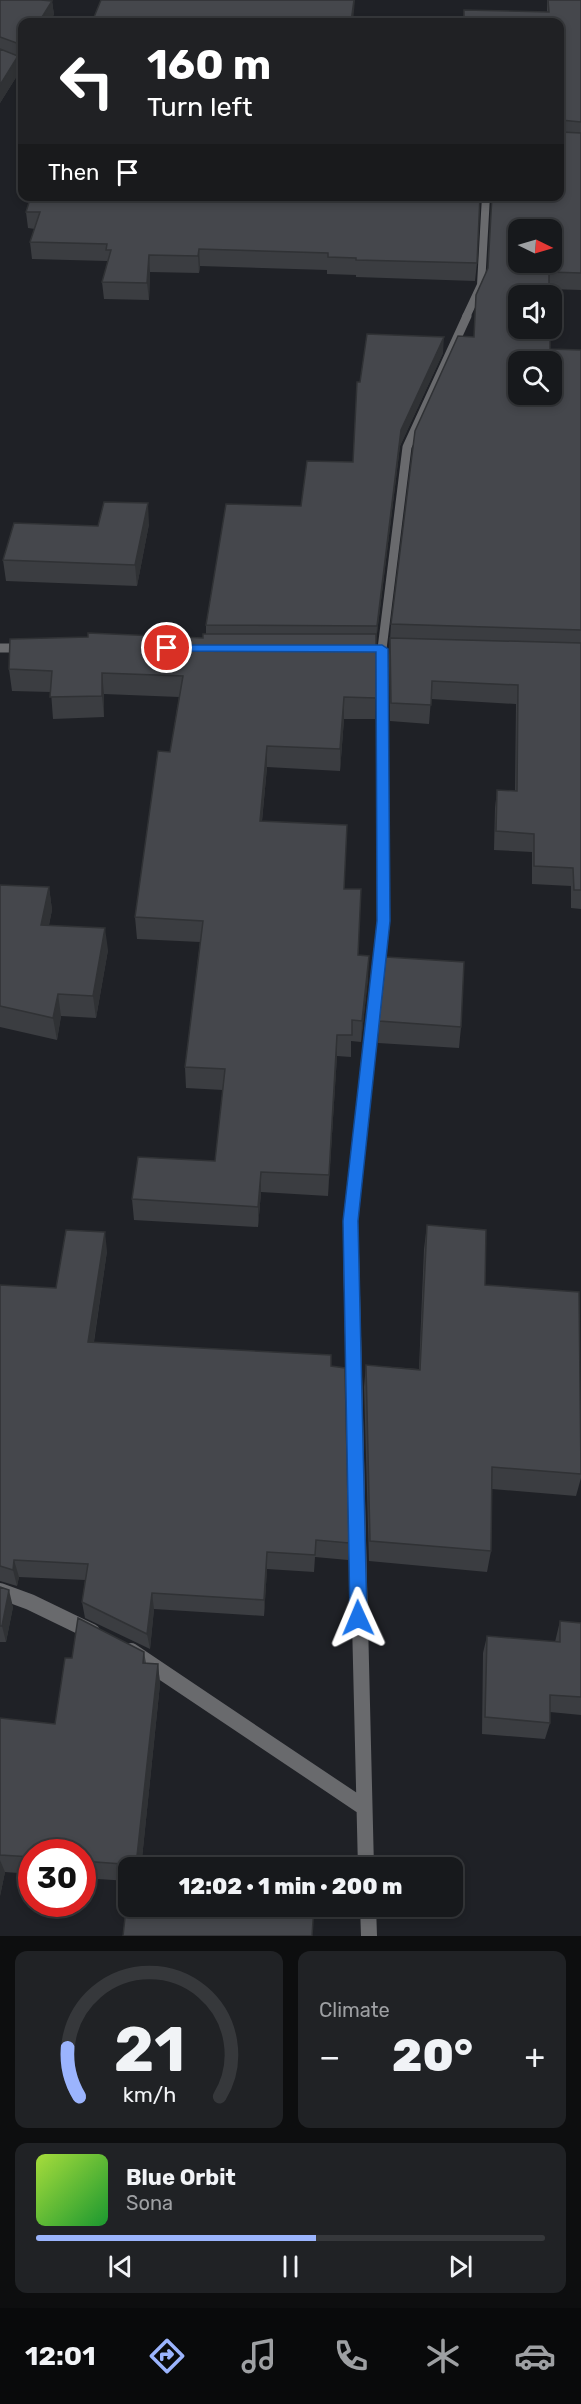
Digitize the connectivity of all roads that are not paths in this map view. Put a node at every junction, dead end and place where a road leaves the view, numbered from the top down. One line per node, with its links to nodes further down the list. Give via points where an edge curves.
1 (0, 57): 2 (street)
2 (18, 64)
3 (486, 201): 7 (street, via 481,285 406,447 382,649 383,921 350,1221)
4 (0, 648): 5 (street)
5 (36, 648)
6 (0, 1591): 7 (street, via 143,1657)
7 (362, 1806): 8 (street)
8 (365, 1857)
9 (368, 1917): 10 (street)
10 (369, 1936)

